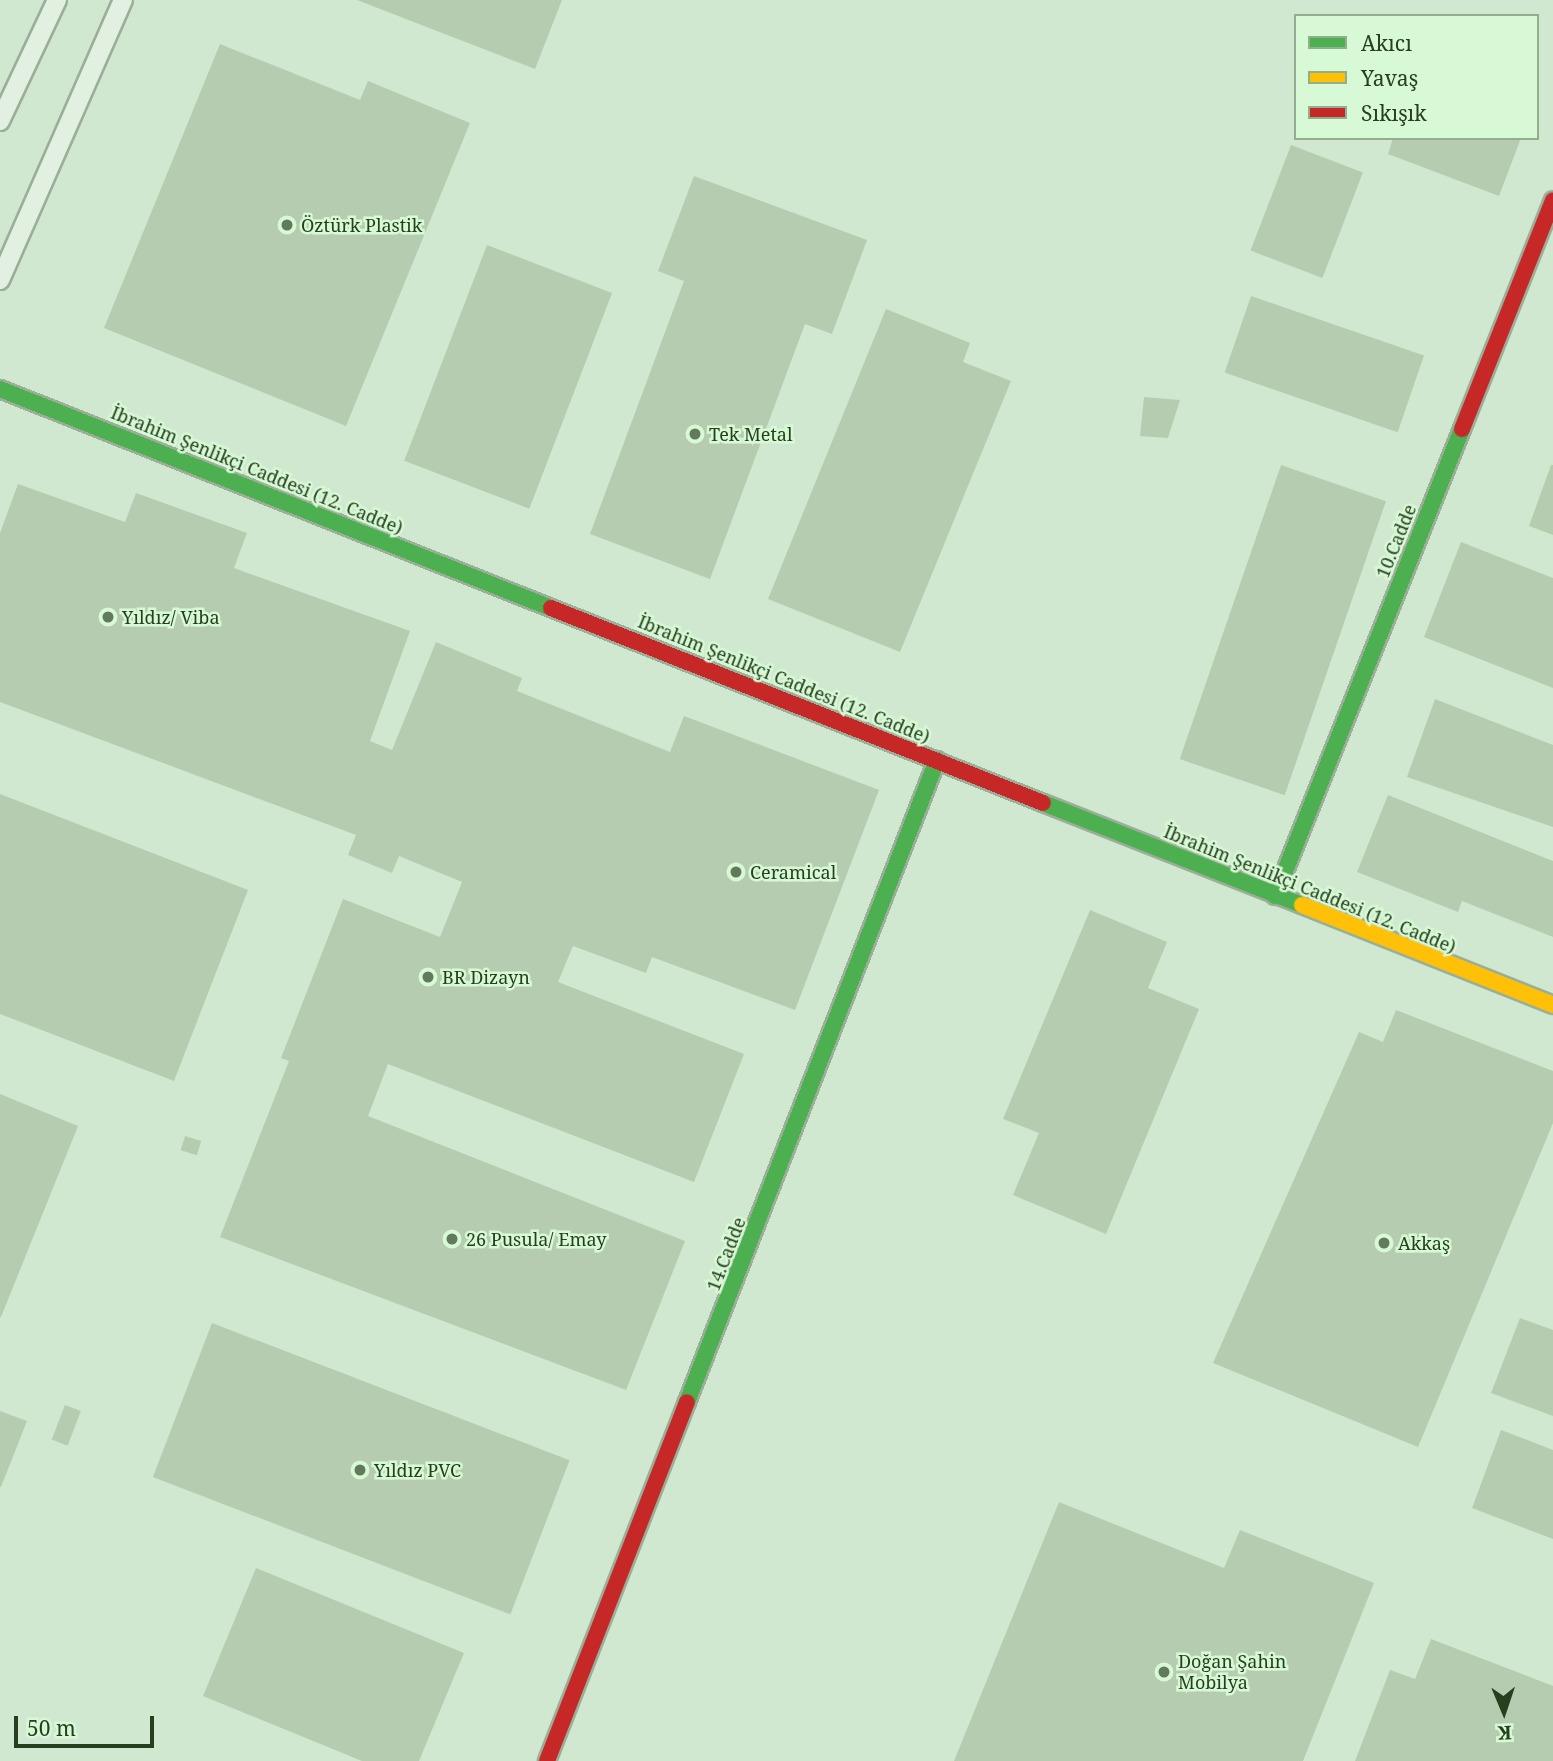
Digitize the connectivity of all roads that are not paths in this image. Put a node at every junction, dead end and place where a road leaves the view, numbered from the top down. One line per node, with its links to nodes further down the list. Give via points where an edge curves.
1 (57, 0): 3 (street)
2 (123, 0): 5 (street)
3 (0, 121)
4 (1553, 200): 8 (street, 10.Cadde)
5 (0, 280)
6 (0, 389): 7 (street, İbrahim Şenlikçi Caddesi (12. Cadde))
7 (937, 760): 8 (street, İbrahim Şenlikçi Caddesi (12. Cadde)); 10 (street, 14.Cadde)
8 (1275, 896): 9 (street, İbrahim Şenlikçi Caddesi (12. Cadde))
9 (1553, 1005)
10 (547, 1761)

